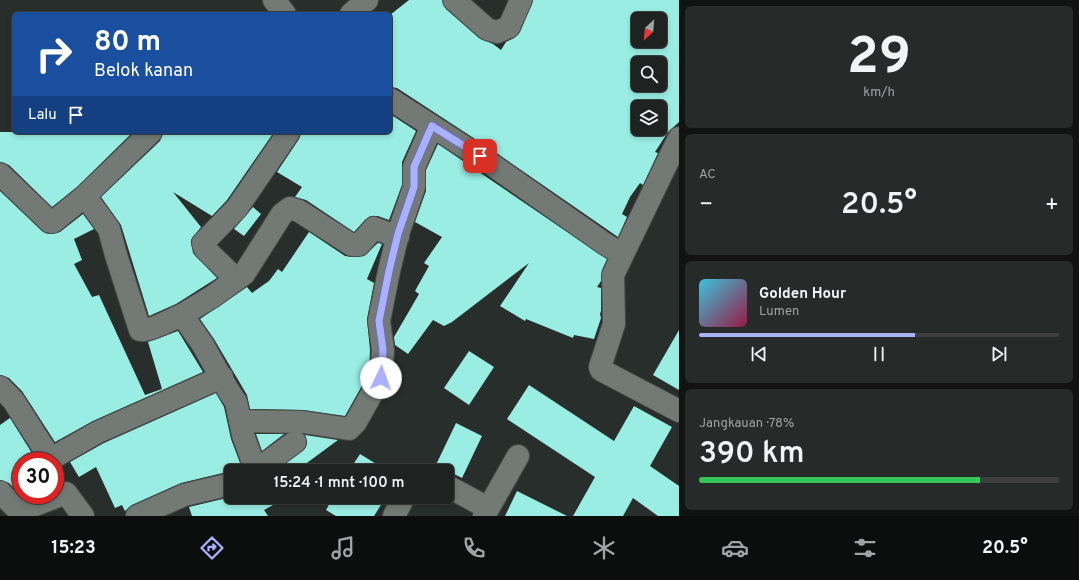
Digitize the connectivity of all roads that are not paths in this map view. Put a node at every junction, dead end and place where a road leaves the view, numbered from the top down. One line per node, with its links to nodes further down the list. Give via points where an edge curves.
1 (367, 0): 4 (street)
2 (454, 0): 3 (street, via 487,29 497,32 509,27)
3 (521, 0)
4 (353, 12)
5 (392, 100): 6 (street)
6 (432, 126): 12 (street, via 414,167 414,187); 13 (street)
7 (149, 134): 11 (street)
8 (288, 134): 14 (street, via 237,208 203,243 205,249)
9 (679, 138): 13 (street)
10 (3, 183): 11 (street, via 50,222 56,221)
11 (85, 196): 15 (street, via 109,229 140,330)
12 (398, 237): 14 (street, via 374,228 359,245 352,245 299,211 290,208 282,214 244,274); 19 (street, via 379,321 383,350 381,378 353,426 349,429 303,422)
13 (622, 254): 18 (street, via 613,275 614,324 600,365 601,370)
14 (236, 279): 15 (street)
15 (182, 315): 16 (street)
16 (222, 377): 19 (street, via 236,402); 22 (street, via 98,432)
17 (4, 399): 21 (street)
18 (679, 411)
19 (240, 420): 24 (street)
20 (295, 442): 25 (street)
21 (44, 452)
22 (64, 454)
23 (518, 456): 32 (street)
24 (254, 464)
25 (265, 464)
26 (224, 486): 34 (street, via 184,495)
27 (64, 489): 30 (street)
28 (454, 491): 32 (street)
29 (0, 492): 30 (street, via 15,507 22,510)
30 (66, 493): 33 (street)
31 (400, 504): 35 (street)
32 (486, 512)
33 (83, 516)
34 (137, 516)
35 (394, 516)

